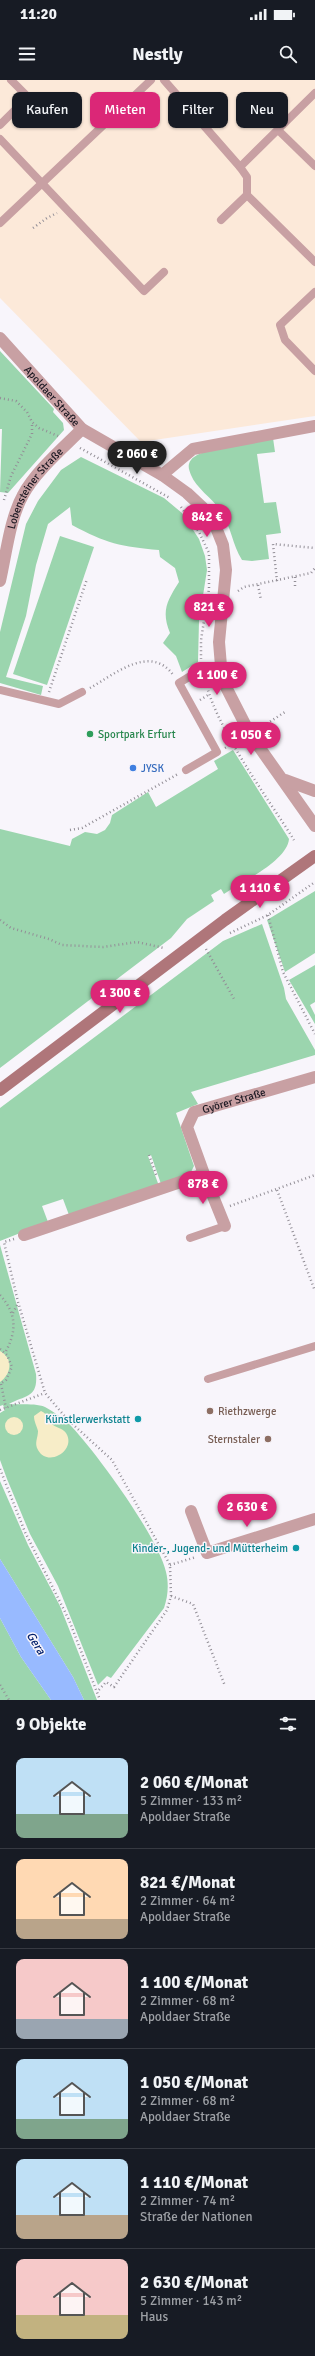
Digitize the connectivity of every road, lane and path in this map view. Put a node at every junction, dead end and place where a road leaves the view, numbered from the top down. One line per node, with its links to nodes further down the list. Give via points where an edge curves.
1 (11, 80): 5 (lane, via 28,97)
2 (151, 80): 10 (lane)
3 (164, 80): 9 (lane)
4 (315, 92): 6 (lane)
5 (0, 125)
6 (278, 130): 8 (lane); 9 (lane)
7 (0, 140): 10 (lane)
8 (315, 166)
9 (240, 167): 11 (lane, via 247,177)
10 (42, 184): 12 (lane); 14 (lane)
11 (247, 195): 13 (lane); 16 (lane)
12 (64, 207): 15 (path); 17 (lane, via 144,291)
13 (220, 220)
14 (0, 223)
15 (33, 228)
16 (315, 262)
17 (164, 272)
18 (315, 292): 20 (lane, via 280,325 285,340)
19 (0, 338): 24 (street, Apoldaer Straße)
20 (315, 372)
21 (0, 398): 22 (path, via 16,401 28,412)
22 (32, 422): 25 (path); 28 (path, via 32,434 11,476)
23 (315, 426): 27 (street, via 193,449)
24 (82, 428): 27 (street, Apoldaer Straße); 35 (street, Lobensteiner Straße, via 23,495)
25 (62, 438)
26 (78, 446): 29 (path, via 88,454)
27 (162, 475): 41 (street, Apoldaer Straße, via 203,508 215,525 223,545 226,570 219,642)
28 (4, 500)
29 (173, 500)
30 (179, 504): 42 (path, via 199,532 209,553 209,589 201,640)
31 (315, 548): 36 (path, via 306,545 273,544)
32 (315, 568): 33 (path, via 311,573)
33 (295, 577): 36 (path); 38 (path)
34 (87, 579): 46 (path)
35 (0, 581)
36 (277, 581): 37 (path)
37 (258, 585): 39 (path); 40 (path)
38 (295, 589)
39 (238, 591)
40 (261, 600)
41 (221, 666): 42 (lane); 48 (street, Apoldaer Straße, via 226,687 240,717)
42 (202, 669): 43 (lane); 52 (path, via 208,695 226,730)
43 (179, 683): 45 (path, via 163,664 150,660 136,663); 47 (lane, via 217,752)
44 (0, 690): 46 (lane)
45 (82, 692): 46 (lane, via 59,704)
46 (46, 702)
47 (186, 770): 51 (path, via 82,828)
48 (285, 780): 49 (street); 50 (street, Apoldaer Straße)
49 (315, 791)
50 (315, 826)
51 (70, 830)
52 (294, 840)
53 (315, 856): 63 (main road, via 225,920)
54 (315, 882): 55 (path)
55 (268, 915): 57 (path); 61 (path, via 284,972)
56 (0, 920): 59 (path, via 10,928 62,945 103,947 137,942)
57 (227, 935)
58 (211, 945): 60 (path, via 206,949)
59 (164, 948)
60 (234, 999)
61 (315, 1034)
62 (315, 1077): 65 (street, Györer Straße, via 194,1112 187,1127)
63 (0, 1090)
64 (149, 1155): 67 (path)
65 (204, 1174): 67 (street); 69 (street, Györer Straße)
66 (315, 1176): 68 (path)
67 (161, 1188): 71 (street)
68 (277, 1190): 69 (path); 75 (path)
69 (218, 1210): 70 (street, Györer Straße)
70 (225, 1226): 72 (lane)
71 (24, 1235): 73 (path)
72 (190, 1238)
73 (4, 1242): 74 (path); 77 (path)
74 (0, 1244)
75 (315, 1291)
76 (0, 1296): 78 (path)
77 (18, 1302): 78 (path); 84 (path)
78 (13, 1313): 81 (path, via 15,1330)
79 (315, 1346): 82 (lane)
80 (0, 1349): 81 (path)
81 (5, 1353): 83 (path, via 11,1360 12,1367 10,1374)
82 (208, 1379)
83 (0, 1384): 85 (path)
84 (45, 1393): 85 (path); 91 (path, via 67,1419 112,1460)
85 (6, 1408): 86 (path)
86 (0, 1410)
87 (0, 1469): 95 (path, via 25,1532 69,1620)
88 (191, 1511): 90 (street)
89 (315, 1519): 90 (street)
90 (207, 1553): 91 (path)
91 (170, 1565): 92 (path)
92 (171, 1596): 94 (path, via 193,1604); 95 (path, via 167,1610 114,1687 106,1682)
93 (0, 1685): 96 (path)
94 (225, 1686)
95 (97, 1692): 97 (path)
96 (9, 1700)
97 (100, 1700)

